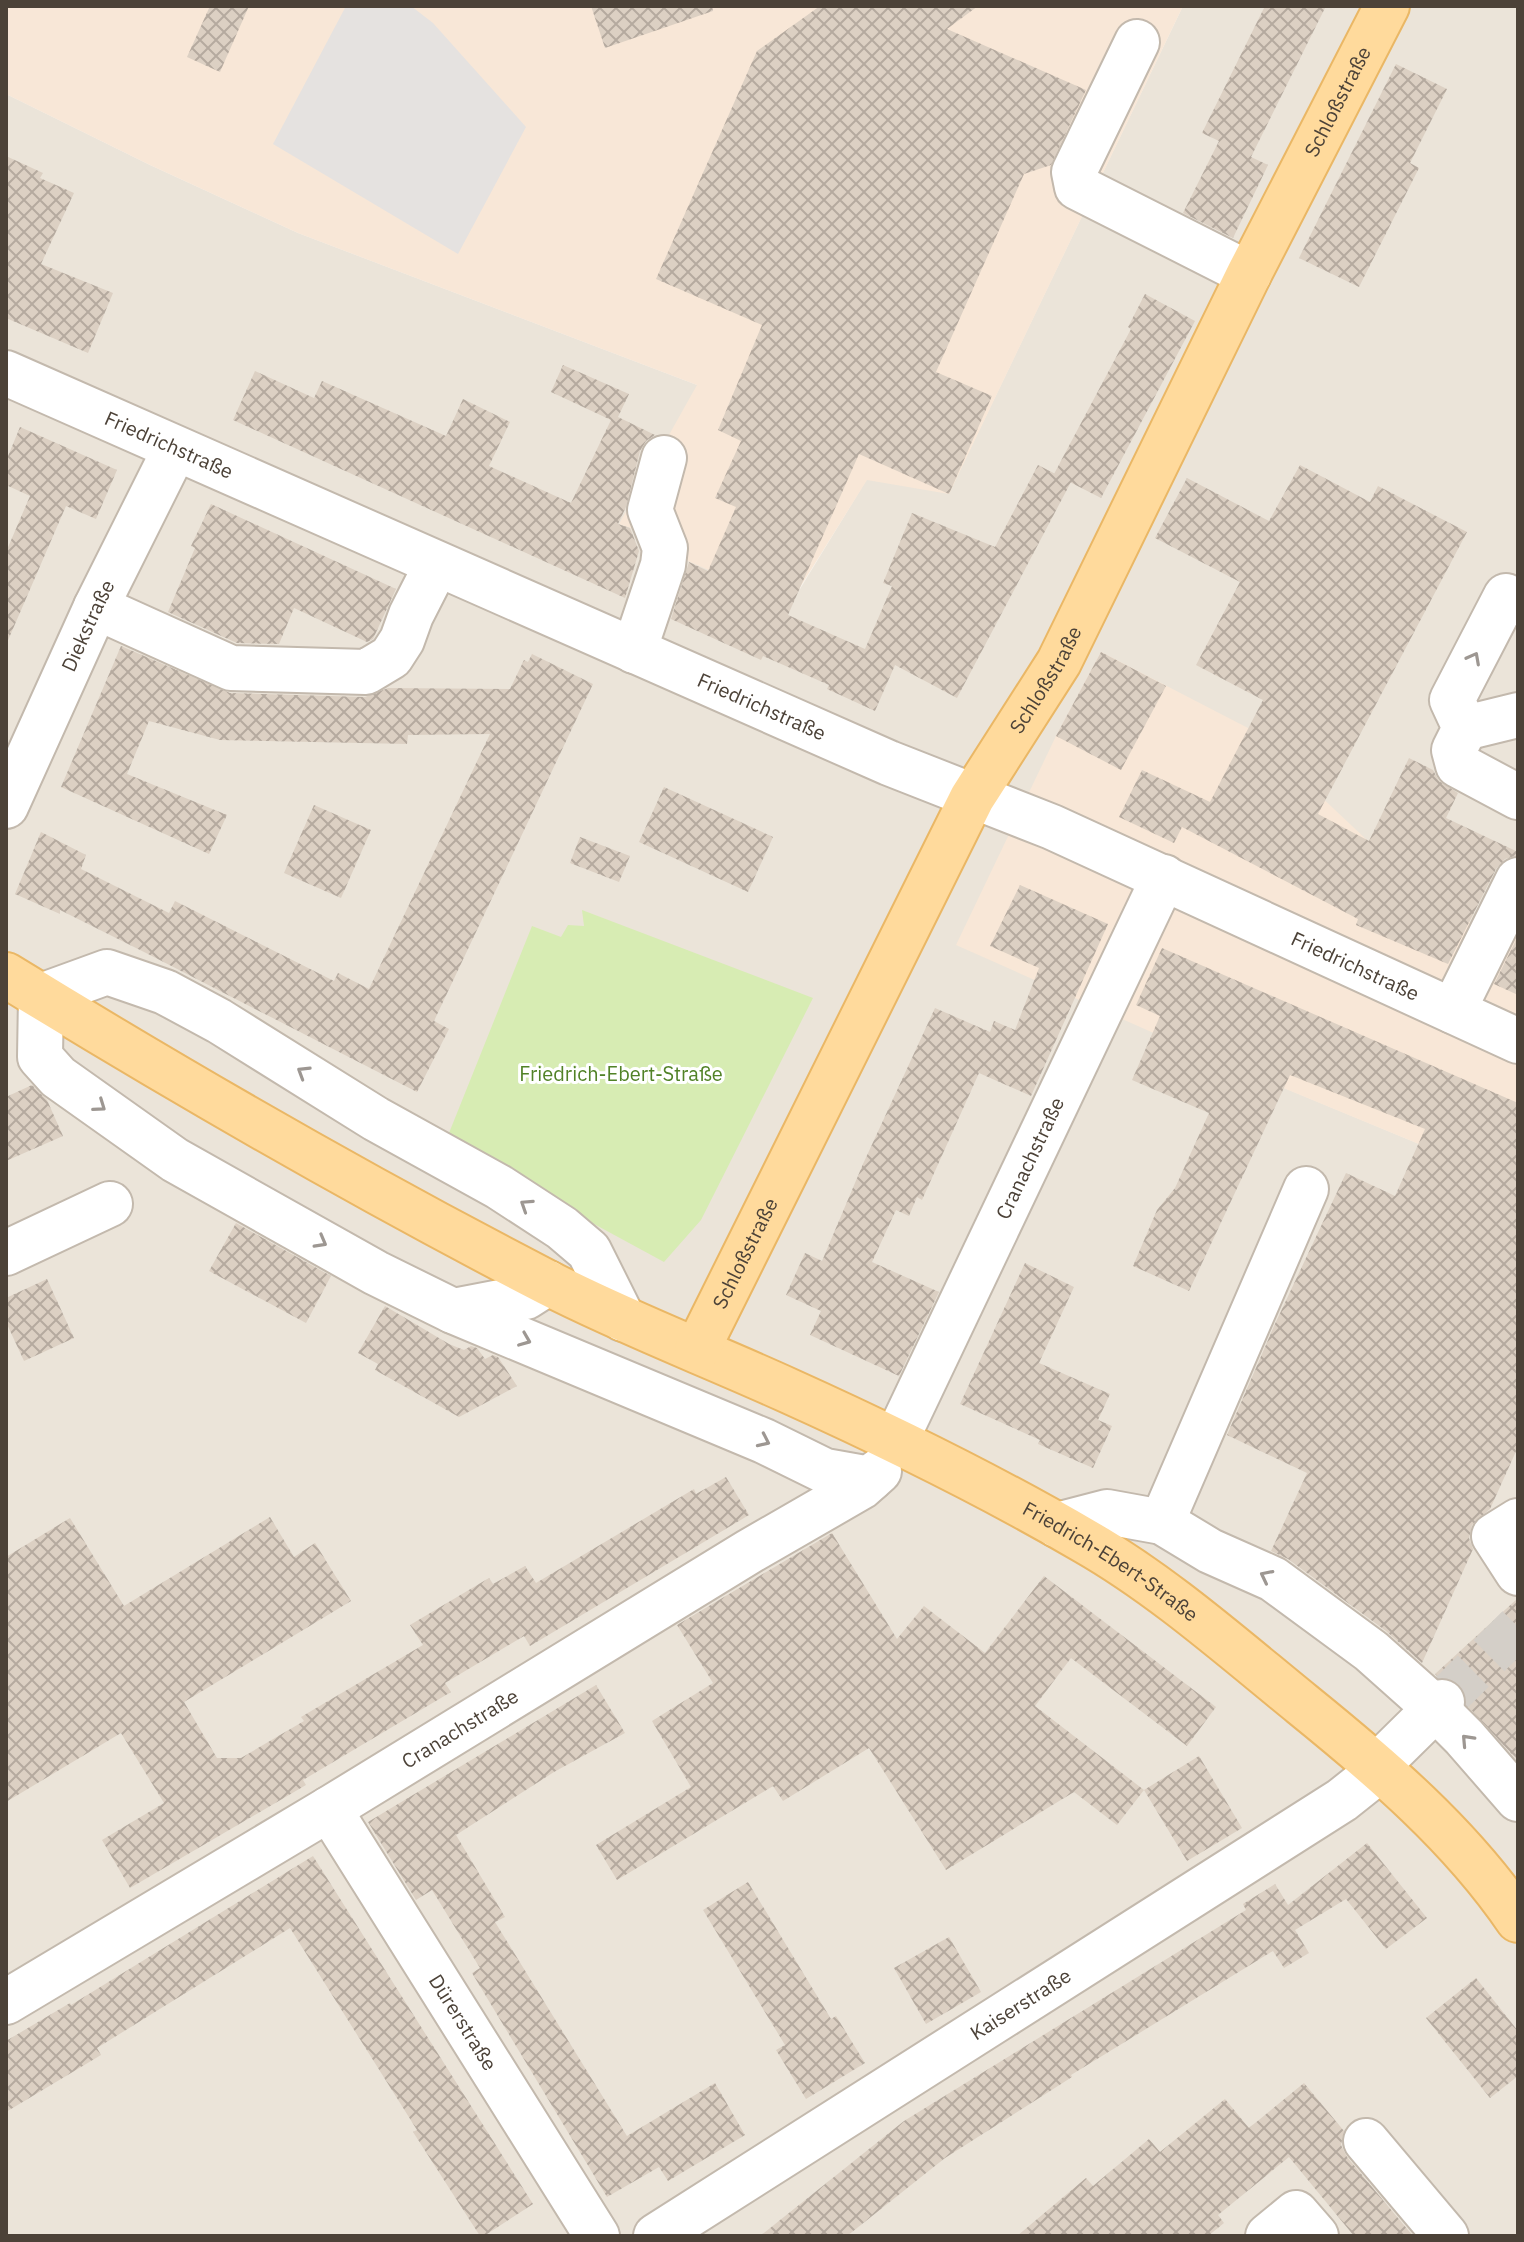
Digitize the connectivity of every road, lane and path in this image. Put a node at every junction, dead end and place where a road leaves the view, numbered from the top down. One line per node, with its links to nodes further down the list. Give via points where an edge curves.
1 (1387, 6): 3 (main road, Schloßstraße)
2 (1137, 42): 3 (street, via 1074,172 1077,187)
3 (1249, 274): 15 (main road, Schloßstraße, via 1059,662)
4 (6, 373): 5 (street, Friedrichstraße)
5 (175, 449): 7 (street, Friedrichstraße); 9 (street, Diekstraße)
6 (664, 458): 10 (street, via 650,510 665,548 663,565)
7 (437, 564): 9 (street, via 391,657 366,672 231,668); 10 (street, Friedrichstraße)
8 (1518, 603): 12 (street, one-way to 8, via 1452,700 1506,596)
9 (96, 607): 16 (street, Diekstraße)
10 (634, 651): 15 (street, Friedrichstraße)
11 (1518, 715): 12 (street)
12 (1459, 739): 13 (street); 14 (street, via 1458,765)
13 (1518, 768)
14 (1518, 797)
15 (972, 798): 17 (street, Friedrichstraße); 28 (main road, Schloßstraße)
16 (6, 806)
17 (1164, 877): 20 (street, Friedrichstraße); 29 (street, Cranachstraße)
18 (1518, 880): 20 (street)
19 (24, 985): 25 (main road, Friedrich-Ebert-Straße, via 266,1128); 26 (street, one-way to 26, via 40,1057 58,1077 175,1160); 27 (street, one-way to 19, via 589,1251 562,1228 219,1021 165,992 107,972)
20 (1453, 1011): 21 (street, Friedrichstraße)
21 (1518, 1041)
22 (1306, 1189): 32 (street)
23 (110, 1204): 24 (street)
24 (6, 1253)
25 (548, 1283): 26 (street, via 526,1297); 27 (main road, Friedrich-Ebert-Straße)
26 (453, 1311): 30 (street, one-way to 30, via 825,1471)
27 (623, 1319): 28 (main road, Friedrich-Ebert-Straße)
28 (697, 1350): 29 (main road, Friedrich-Ebert-Straße)
29 (902, 1443): 30 (street, Cranachstraße); 33 (main road, Friedrich-Ebert-Straße)
30 (870, 1479): 38 (street, Cranachstraße)
31 (1518, 1521): 34 (street, via 1494,1536)
32 (1162, 1522): 33 (street, via 1107,1512); 35 (street, one-way to 32, via 1273,1579)
33 (1057, 1525): 36 (main road, Friedrich-Ebert-Straße, via 1190,1614)
34 (1518, 1573)
35 (1438, 1705): 36 (street, Kaiserstraße); 37 (street, one-way to 35)
36 (1379, 1768): 39 (main road, Friedrich-Ebert-Straße, via 1447,1833); 43 (street, Kaiserstraße, via 1342,1800)
37 (1518, 1799)
38 (329, 1809): 40 (street, Cranachstraße); 42 (street, Dürerstraße)
39 (1518, 1920)
40 (6, 2002)
41 (1366, 2141): 46 (street)
42 (597, 2236)
43 (656, 2236)
44 (1268, 2236): 45 (street, via 1296,2213)
45 (1316, 2236)
46 (1446, 2236)

